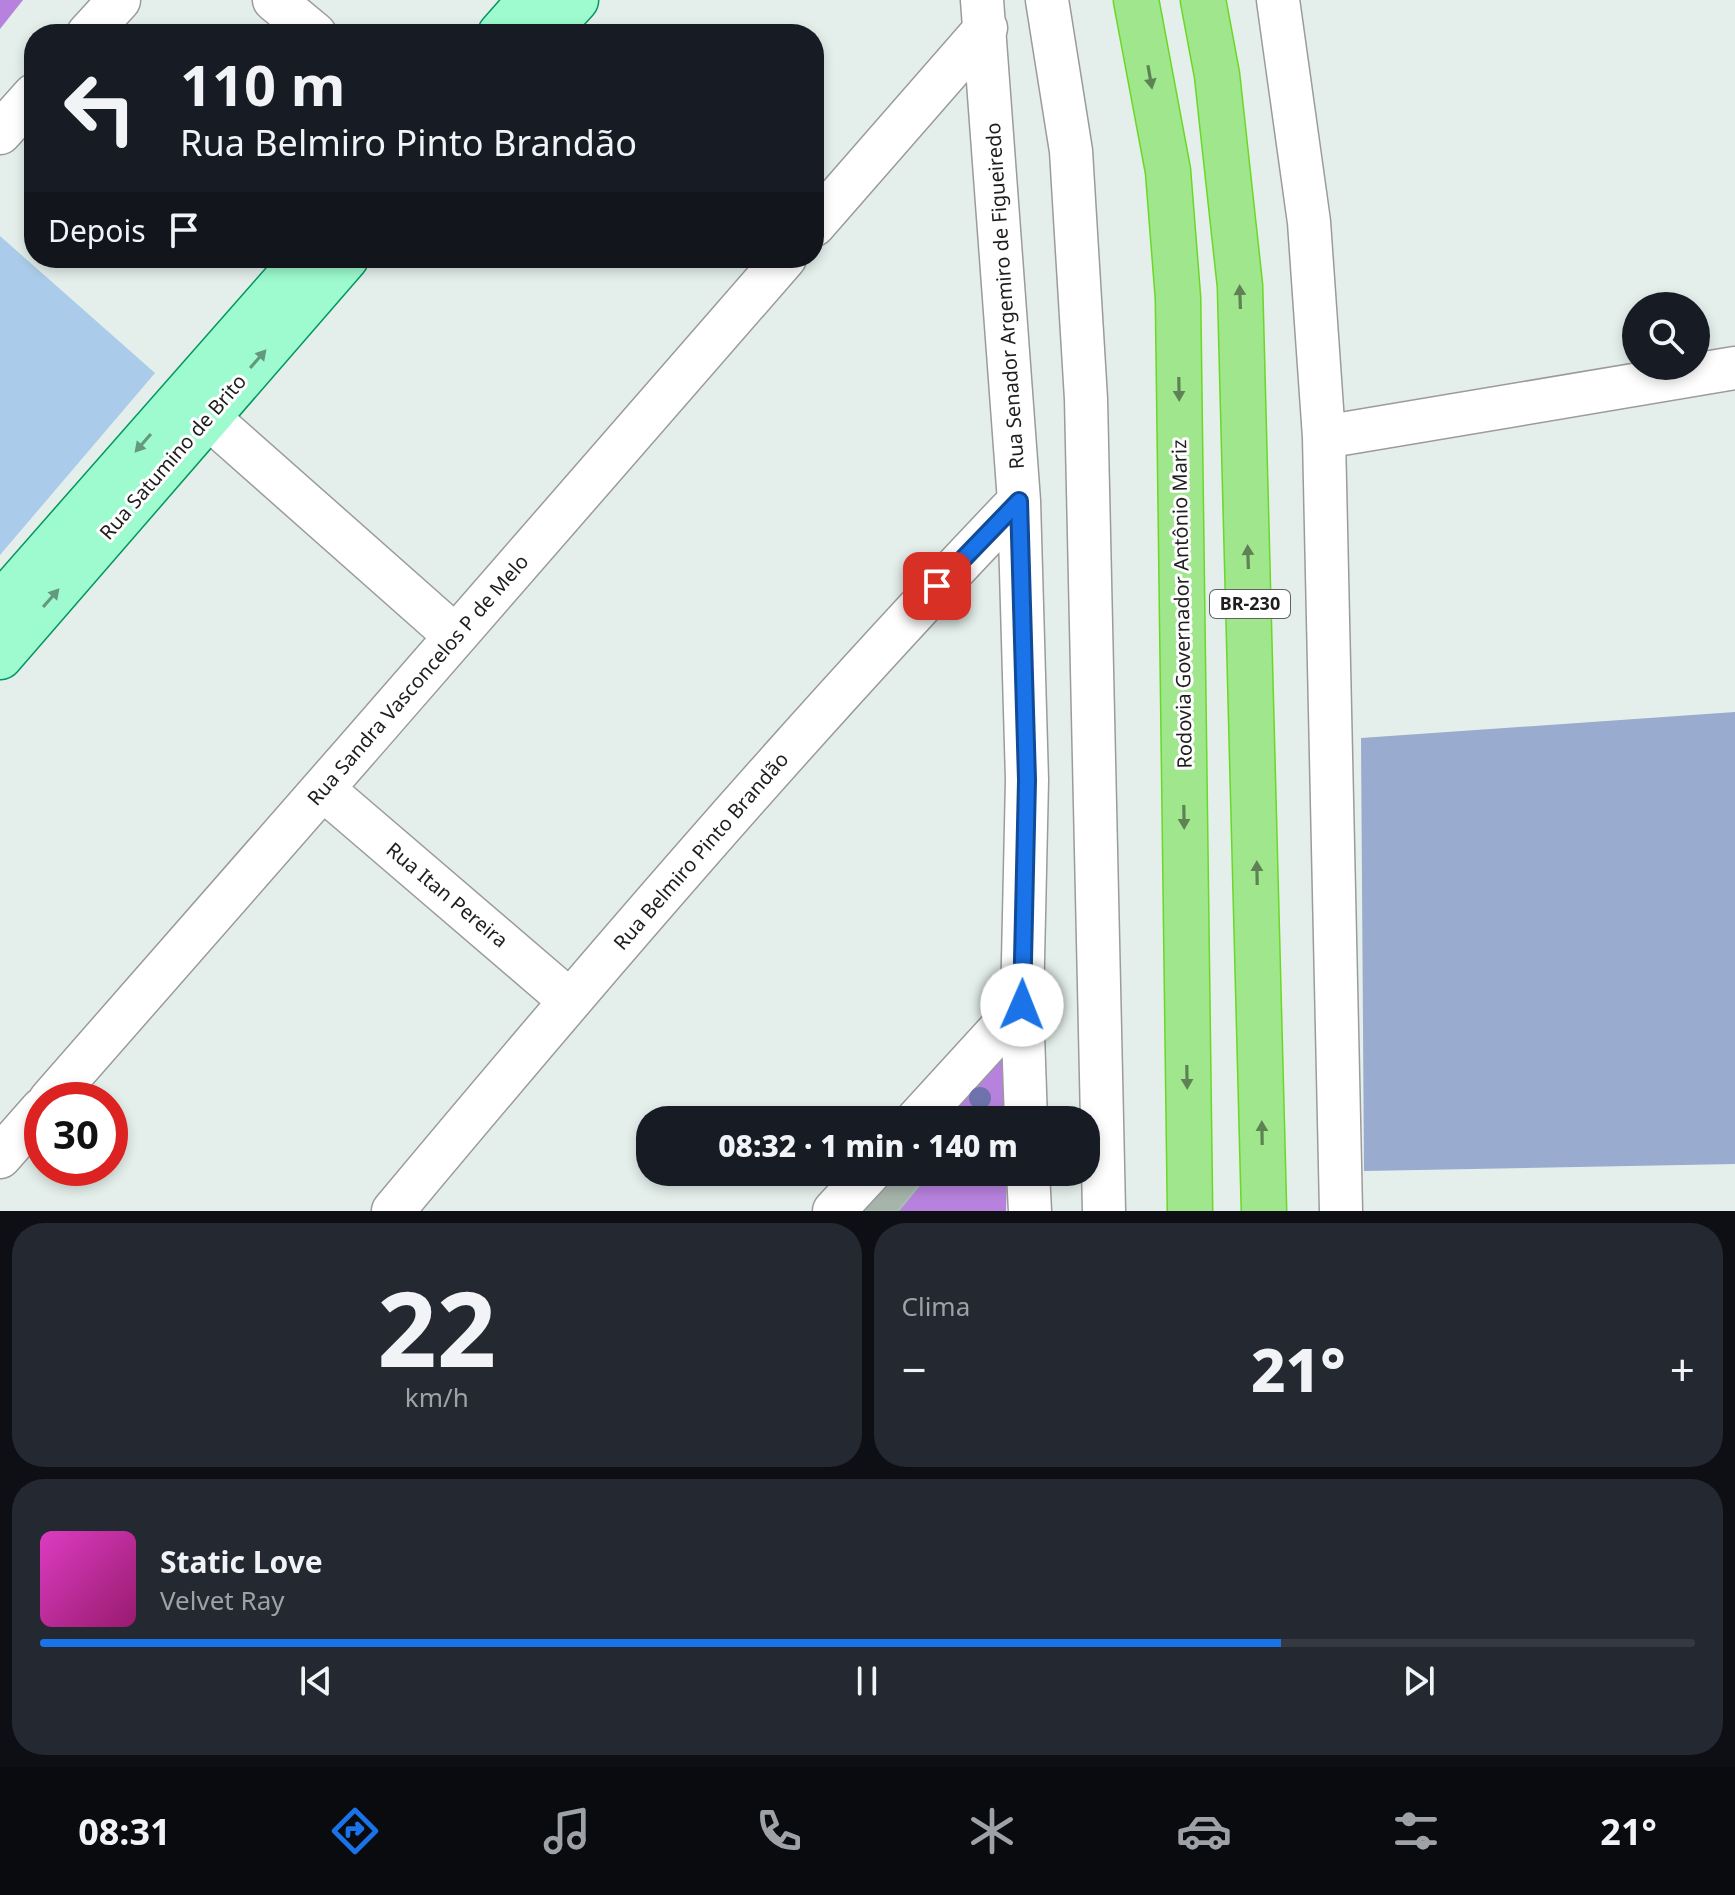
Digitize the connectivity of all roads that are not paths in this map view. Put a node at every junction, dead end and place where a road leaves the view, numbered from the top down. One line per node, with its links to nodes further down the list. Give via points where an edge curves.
1 (119, 0): 10 (street)
2 (274, 0): 11 (street)
3 (530, 0): 12 (main road)
4 (576, 0): 13 (main road)
5 (1047, 0): 40 (street, via 1071,151 1086,399)
6 (1136, 0): 41 (highway, Rodovia Governador Antônio Mariz / BR-230, one-way to 41, via 1168,171 1178,298)
7 (1203, 0): 42 (highway, BR-230, one-way to 7, via 1240,286 1217,75)
8 (1278, 0): 22 (street, via 1309,222)
9 (984, 14): 16 (street); 23 (street, Rua Senador Argemiro de Figueiredo)
10 (97, 24)
11 (303, 24)
12 (509, 24)
13 (554, 24)
14 (24, 106): 15 (street)
15 (0, 133)
16 (824, 213)
17 (298, 268): 21 (main road, Rua Satumino de Brito)
18 (336, 268): 21 (main road, Rua Satumino de Brito, one-way to 18)
19 (776, 268): 25 (street, Rua Sandra Vasconcelos P de Melo)
20 (1735, 368): 22 (street)
21 (196, 406): 24 (main road, Rua Satumino de Brito, one-way to 24); 25 (street); 26 (main road, Rua Satumino de Brito, one-way to 21)
22 (1324, 437): 43 (street)
23 (1019, 501): 28 (street, Rua Belmiro Pinto Brandão, via 897,629); 29 (street, Rua Senador Argemiro de Figueiredo, via 1027,780)
24 (0, 605)
25 (454, 635): 27 (street, Rua Sandra Vasconcelos P de Melo)
26 (0, 657)
27 (324, 790): 28 (street, Rua Itan Pereira); 30 (street, Rua Sandra Vasconcelos P de Melo)
28 (569, 1000): 37 (street, Rua Belmiro Pinto Brandão)
29 (1022, 1005): 31 (street); 32 (street, Rua Senador Argemiro de Figueiredo)
30 (66, 1082)
31 (930, 1106)
32 (1026, 1106)
33 (24, 1130): 34 (street)
34 (0, 1157)
35 (857, 1186): 38 (street)
36 (1029, 1186): 39 (street)
37 (393, 1211)
38 (834, 1211)
39 (1030, 1211)
40 (1104, 1211)
41 (1190, 1211)
42 (1264, 1211)
43 (1341, 1211)

